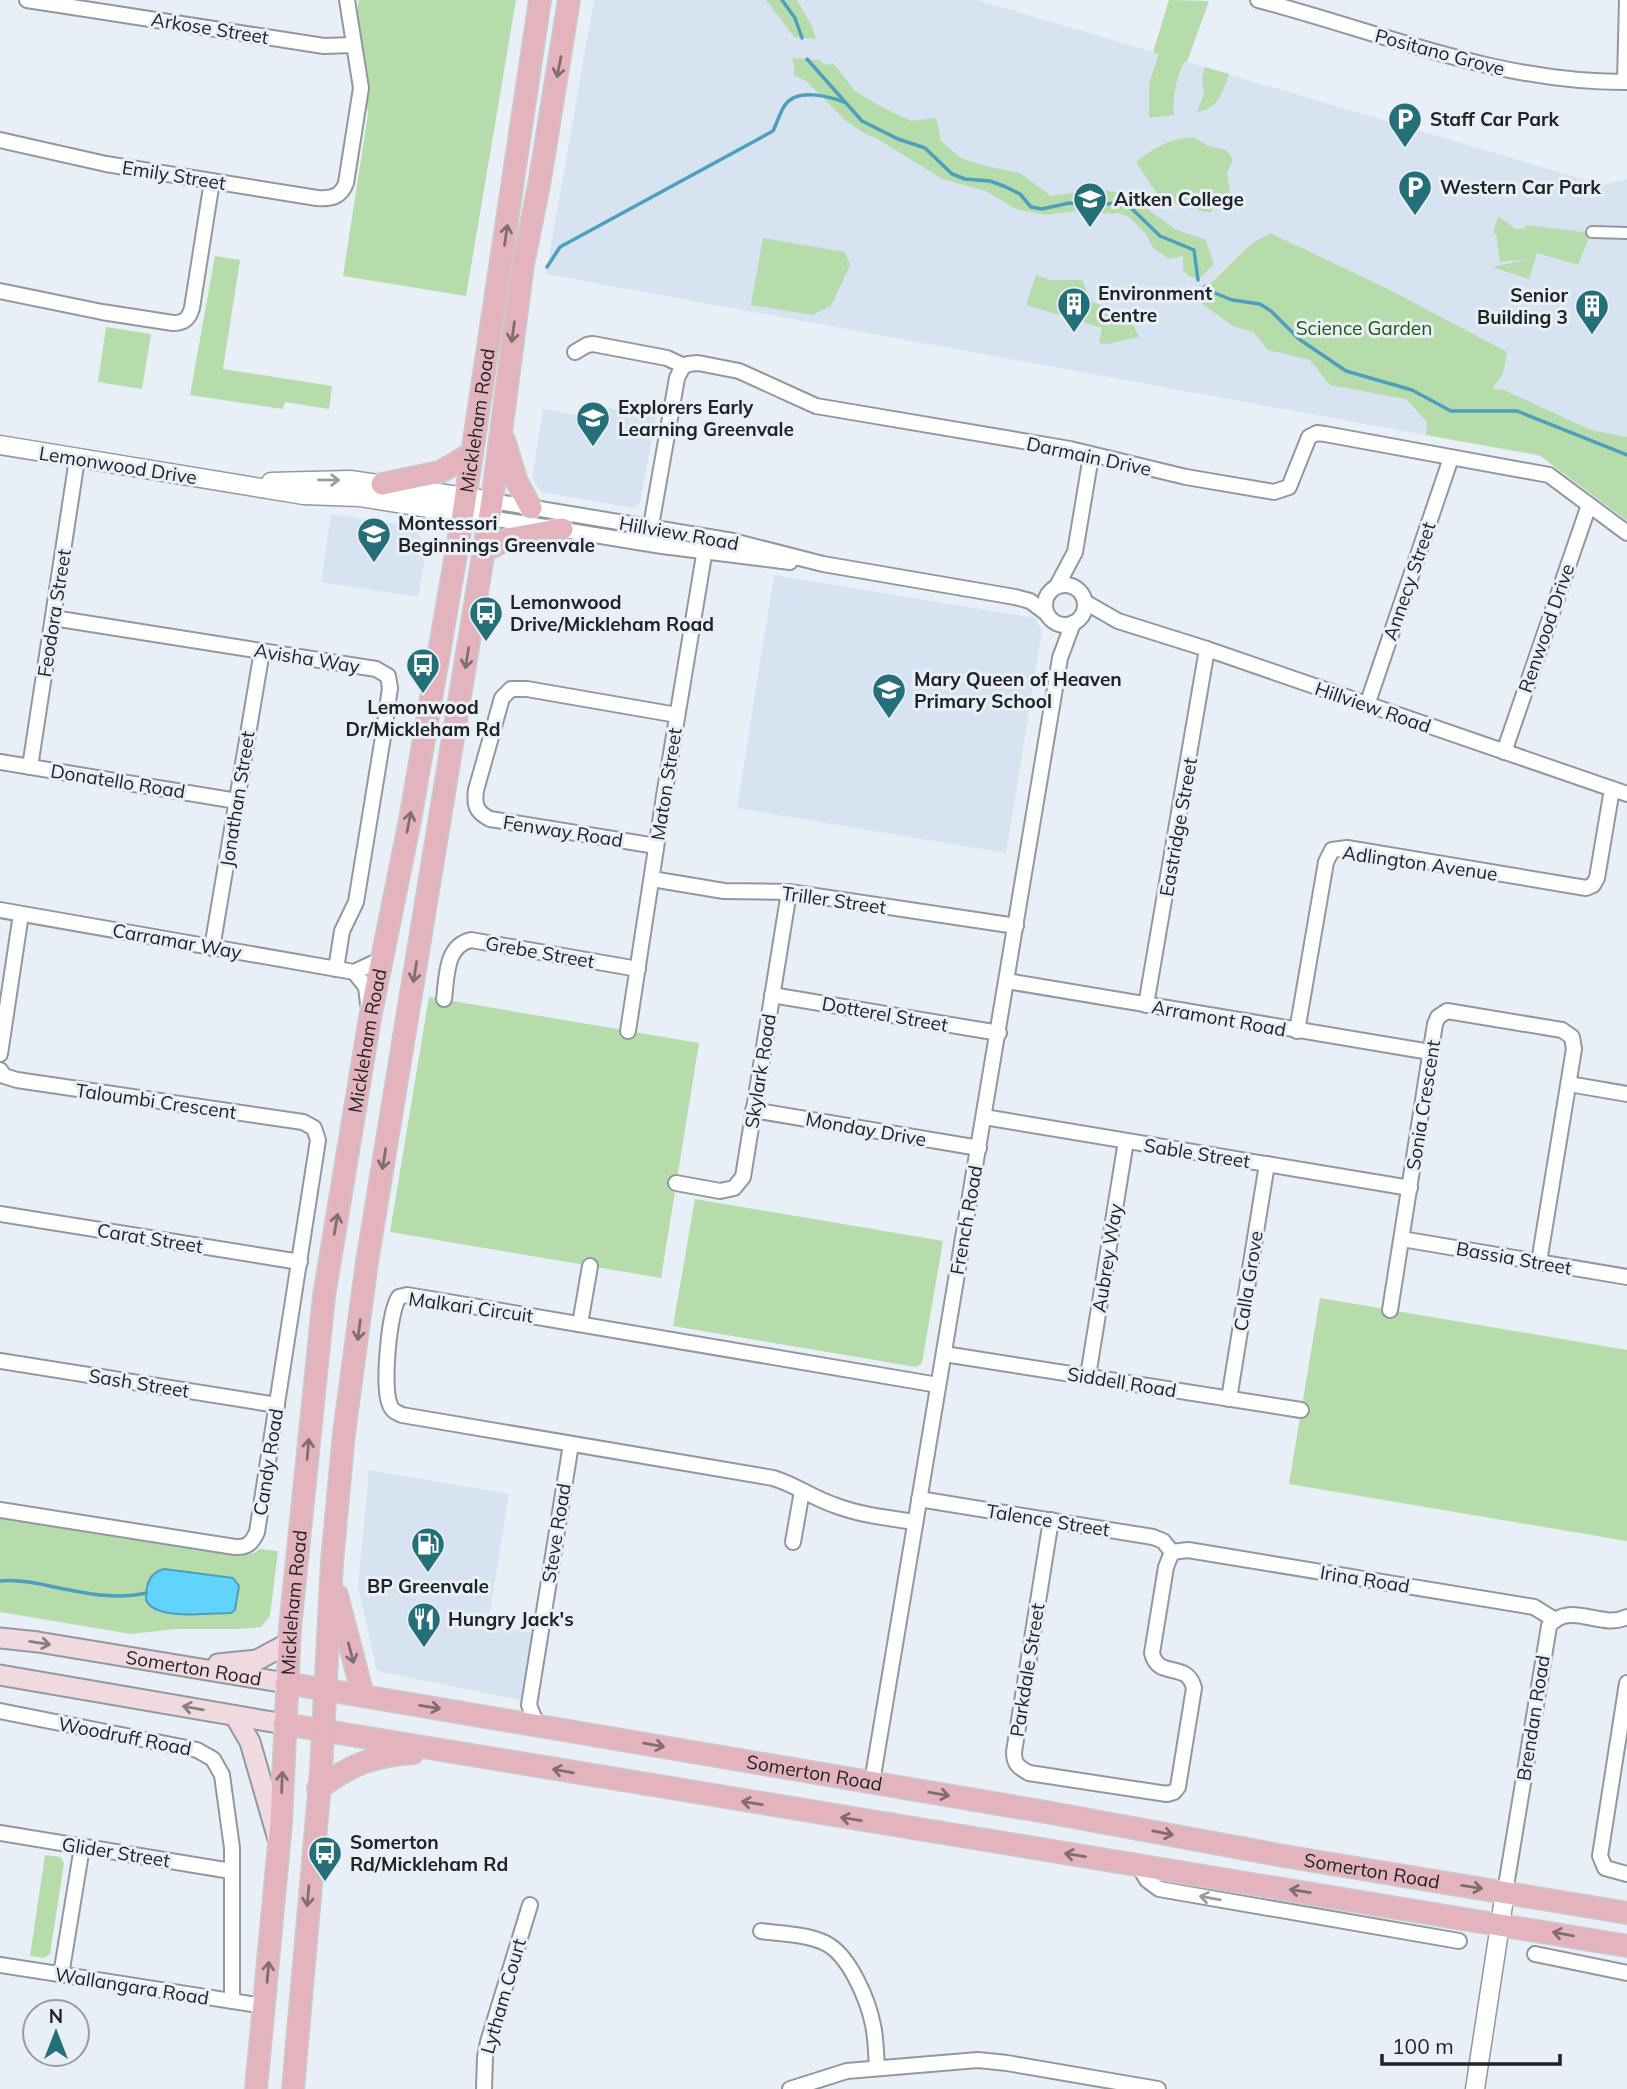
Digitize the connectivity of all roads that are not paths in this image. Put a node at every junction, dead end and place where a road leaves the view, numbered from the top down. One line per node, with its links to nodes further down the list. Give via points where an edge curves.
1 (27, 0): 7 (street, Arkose Street, via 324,46)
2 (347, 0): 7 (street)
3 (540, 0): 18 (main road, Mickleham Road, one-way to 3)
4 (569, 0): 16 (main road, Mickleham Road, one-way to 16, via 523,264)
5 (1258, 0): 8 (street, Positano Grove, via 1496,69 1557,79)
6 (1627, 0): 8 (street)
7 (352, 45): 10 (street, Emily Street, via 361,88 345,187 336,196)
8 (1626, 82)
9 (0, 140): 10 (street, Emily Street)
10 (212, 181): 13 (street, via 186,320 179,323 102,312)
11 (1592, 232): 12 (street)
12 (1627, 233)
13 (0, 291)
14 (575, 352): 15 (street, Darmain Drive, via 593,344 667,358)
15 (684, 366): 19 (street, Darmain Drive, via 698,363 739,371 816,406); 28 (street, via 677,378)
16 (502, 431): 26 (main road, via 517,482); 27 (main road, Mickleham Road)
17 (0, 445): 21 (street, Lemonwood Drive)
18 (471, 454): 23 (main road, via 440,471); 24 (main road, Mickleham Road)
19 (1091, 456): 20 (street, Darmain Drive, via 1274,492 1289,487 1312,434); 34 (street)
20 (1451, 458): 25 (street, Darmain Drive, via 1549,475); 45 (street, Annecy Street)
21 (78, 459): 22 (street, Lemonwood Drive); 39 (street, Feodora Street)
22 (236, 483): 23 (street, Lemonwood Drive, one-way to 23, via 330,480); 24 (street, Lemonwood Drive, via 304,495)
23 (382, 484): 24 (street, Lemonwood Drive)
24 (463, 505): 27 (street, Lemonwood Drive); 60 (main road, Mickleham Road, one-way to 24)
25 (1589, 505): 30 (street, Darmain Drive); 47 (street, Renwood Drive)
26 (531, 508): 27 (street, Hillview Road); 28 (street, Hillview Road)
27 (491, 510): 29 (street, Hillview Road); 33 (main road, Mickleham Road)
28 (651, 528): 31 (street); 32 (street, Hillview Road)
29 (562, 529): 31 (street, Hillview Road); 33 (main road, via 509,539)
30 (1627, 533)
31 (648, 543): 32 (street, Hillview Road)
32 (706, 544): 36 (street, Hillview Road, via 747,544 823,564); 46 (street, Maton Street)
33 (484, 551): 108 (main road, Mickleham Road, one-way to 108, via 367,1262)
34 (1075, 551): 35 (street); 37 (street)
35 (1052, 590): 36 (street, Hillview Road); 37 (street, via 1069,585); 38 (street, via 1045,600)
36 (1015, 597): 38 (street, Hillview Road, via 1030,601)
37 (1082, 597): 40 (street, via 1085,609); 41 (street, Hillview Road)
38 (1048, 615): 40 (street, via 1060,624); 44 (street, French Road)
39 (53, 618): 43 (street, Avisha Way); 49 (street, Feodora Street)
40 (1076, 621): 41 (street, Hillview Road); 44 (street, French Road)
41 (1118, 621): 42 (street, Hillview Road)
42 (1207, 649): 45 (street, Hillview Road); 67 (street, Eastridge Street)
43 (262, 651): 52 (street, Jonathan Street); 61 (street, Avisha Way, via 376,669 390,681 356,902 342,931)
44 (1060, 658): 58 (street, French Road)
45 (1367, 705): 47 (street, Hillview Road)
46 (677, 715): 53 (street, Maton Street); 53 (street, Fenway Road, via 511,689 502,698 476,790 474,803 490,819)
47 (1504, 752): 50 (street, Hillview Road)
48 (0, 762): 49 (street, Donatello Road)
49 (30, 767): 52 (street, Donatello Road)
50 (1612, 789): 51 (street, Hillview Road); 70 (street, Adlington Avenue, via 1597,878 1586,888 1353,849 1332,850 1326,862)
51 (1627, 794)
52 (237, 801): 59 (street, Jonathan Street)
53 (656, 846): 54 (street, Maton Street)
54 (652, 879): 55 (street, Triller Street, via 723,891); 62 (street, Maton Street)
55 (789, 892): 58 (street, Triller Street); 65 (street, Skylark Road)
56 (0, 911): 57 (street, Carramar Way)
57 (22, 914): 59 (street, Carramar Way); 73 (street)
58 (1016, 926): 64 (street, French Road)
59 (212, 948): 61 (street, Carramar Way)
60 (382, 959): 63 (street, Carramar Way); 68 (main road, Mickleham Road)
61 (337, 969): 63 (street, Carramar Way)
62 (638, 969): 66 (street, Grebe Street, via 471,940 455,947 451,955); 69 (street, Maton Street)
63 (354, 971): 68 (street, via 368,992)
64 (1007, 981): 67 (street, Arramont Road); 71 (street, French Road)
65 (772, 995): 71 (street, Dotterel Street); 77 (street, Skylark Road)
66 (444, 999)
67 (1146, 1005): 70 (street, Arramont Road)
68 (370, 1018): 112 (main road, Mickleham Road, one-way to 68, via 324,1296)
69 (628, 1031)
70 (1297, 1031): 72 (street, Arramont Road)
71 (999, 1033): 78 (street, French Road)
72 (1430, 1052): 75 (street, Sonia Crescent, via 1435,1024 1447,1011 1562,1030 1574,1043); 84 (street, Sonia Crescent)
73 (0, 1054)
74 (0, 1070): 79 (street, Taloumbi Crescent, via 17,1080 303,1122)
75 (1569, 1084): 76 (street); 88 (street, Sonia Crescent)
76 (1627, 1094)
77 (753, 1110): 81 (street, Monday Drive); 83 (street, Skylark Road, via 743,1177 734,1188 720,1191)
78 (984, 1117): 80 (street, Sable Street); 81 (street, French Road)
79 (314, 1128): 87 (street, Candy Road, via 318,1140)
80 (1126, 1141): 82 (street, Sable Street); 95 (street, Aubrey Way)
81 (979, 1148): 93 (street, French Road)
82 (1267, 1164): 84 (street, Sable Street); 97 (street, Calla Grove)
83 (676, 1183)
84 (1410, 1188): 86 (street, Sonia Crescent)
85 (0, 1214): 87 (street, Carat Street)
86 (1402, 1238): 88 (street, Bassia Street); 91 (street, Sonia Crescent)
87 (300, 1262): 98 (street, Candy Road)
88 (1539, 1262): 90 (street, Bassia Street)
89 (590, 1266): 92 (street)
90 (1627, 1277)
91 (1390, 1310)
92 (580, 1324): 96 (street, Malkari Circuit); 100 (street, Malkari Circuit, via 407,1295 399,1297 392,1311 387,1363 389,1404 402,1415)
93 (944, 1354): 95 (street, Siddell Road); 96 (street, French Road)
94 (0, 1361): 98 (street, Sash Street)
95 (1088, 1376): 97 (street, Siddell Road)
96 (938, 1385): 102 (street, French Road)
97 (1229, 1399): 99 (street, Siddell Road)
98 (277, 1405): 103 (street, Candy Road, via 257,1532 246,1547)
99 (1301, 1410)
100 (571, 1444): 101 (street, Malkari Circuit, via 773,1478); 120 (street, Steve Road)
101 (802, 1491): 105 (street, Malkari Circuit, via 855,1513); 106 (street)
102 (919, 1499): 104 (street, Talence Street); 105 (street, French Road)
103 (0, 1510)
104 (1051, 1520): 107 (street, Talence Street, via 1153,1537); 107 (street, Parkdale Street, via 1014,1752 1014,1762 1029,1773 1167,1794 1178,1787 1194,1688 1192,1678 1161,1668 1152,1653)
105 (915, 1522): 126 (street, French Road)
106 (793, 1542)
107 (1172, 1552): 109 (street, Irina Road, via 1188,1550 1521,1604 1542,1610)
108 (332, 1562): 117 (main road, Mickleham Road); 118 (main road, one-way to 118)
109 (1555, 1620): 110 (street, via 1564,1614); 134 (street, Brendan Road, via 1546,1637)
110 (1625, 1621)
111 (0, 1638): 113 (main road, Somerton Road, one-way to 113)
112 (289, 1643): 113 (main road, via 257,1660); 115 (main road, Mickleham Road)
113 (182, 1666): 115 (main road, Somerton Road)
114 (0, 1675): 121 (main road, Somerton Road, one-way to 114)
115 (286, 1683): 117 (main road, Somerton Road); 122 (main road, Mickleham Road)
116 (1627, 1683): 124 (street)
117 (325, 1690): 118 (main road, Somerton Road); 123 (main road, Mickleham Road)
118 (363, 1696): 120 (main road, Somerton Road, one-way to 120, via 512,1721)
119 (0, 1712): 132 (street, Woodruff Road, via 197,1750 213,1759 222,1775)
120 (533, 1715): 126 (main road, Somerton Road, one-way to 126)
121 (235, 1716): 122 (main road, Somerton Road); 129 (main road, via 250,1742)
122 (284, 1724): 123 (main road, Somerton Road); 129 (main road, Mickleham Road, one-way to 122)
123 (323, 1731): 125 (main road, Somerton Road); 127 (main road, Mickleham Road)
124 (1623, 1739): 133 (street, via 1600,1856 1605,1868)
125 (446, 1751): 127 (main road, via 393,1754 362,1762); 131 (main road, Somerton Road, one-way to 125)
126 (872, 1782): 134 (main road, Somerton Road, one-way to 134)
127 (318, 1789): 152 (main road, Mickleham Road, one-way to 152)
128 (0, 1833): 130 (street, Glider Street)
129 (279, 1844): 148 (main road, Mickleham Road, one-way to 129)
130 (82, 1847): 132 (street, Glider Street); 146 (street)
131 (1138, 1865): 137 (main road, Somerton Road, one-way to 131); 140 (street, one-way to 131, via 1159,1889)
132 (231, 1871): 147 (street, Woodruff Road)
133 (1627, 1874)
134 (1505, 1892): 136 (main road, Somerton Road); 138 (street)
135 (530, 1905): 153 (street, Lytham Court, via 488,2042)
136 (1627, 1913)
137 (1457, 1917): 138 (main road, Somerton Road); 140 (street)
138 (1500, 1924): 142 (main road, Somerton Road, one-way to 138); 156 (street)
139 (761, 1931): 149 (street, via 825,1943 847,1964 869,2006)
140 (1422, 1935): 141 (street)
141 (1459, 1941)
142 (1627, 1946)
143 (1535, 1954): 145 (street)
144 (0, 1965): 146 (street, Wallangara Road)
145 (1627, 1973)
146 (61, 1975): 147 (street, Wallangara Road)
147 (232, 2001): 148 (street, Wallangara Road)
148 (264, 2006): 151 (main road, Mickleham Road)
149 (877, 2068): 150 (street, via 991,2061); 154 (street, via 833,2074)
150 (1118, 2086): 155 (street)
151 (256, 2089)
152 (293, 2089)
153 (484, 2089)
154 (790, 2089)
155 (1158, 2089)
156 (1475, 2089)

